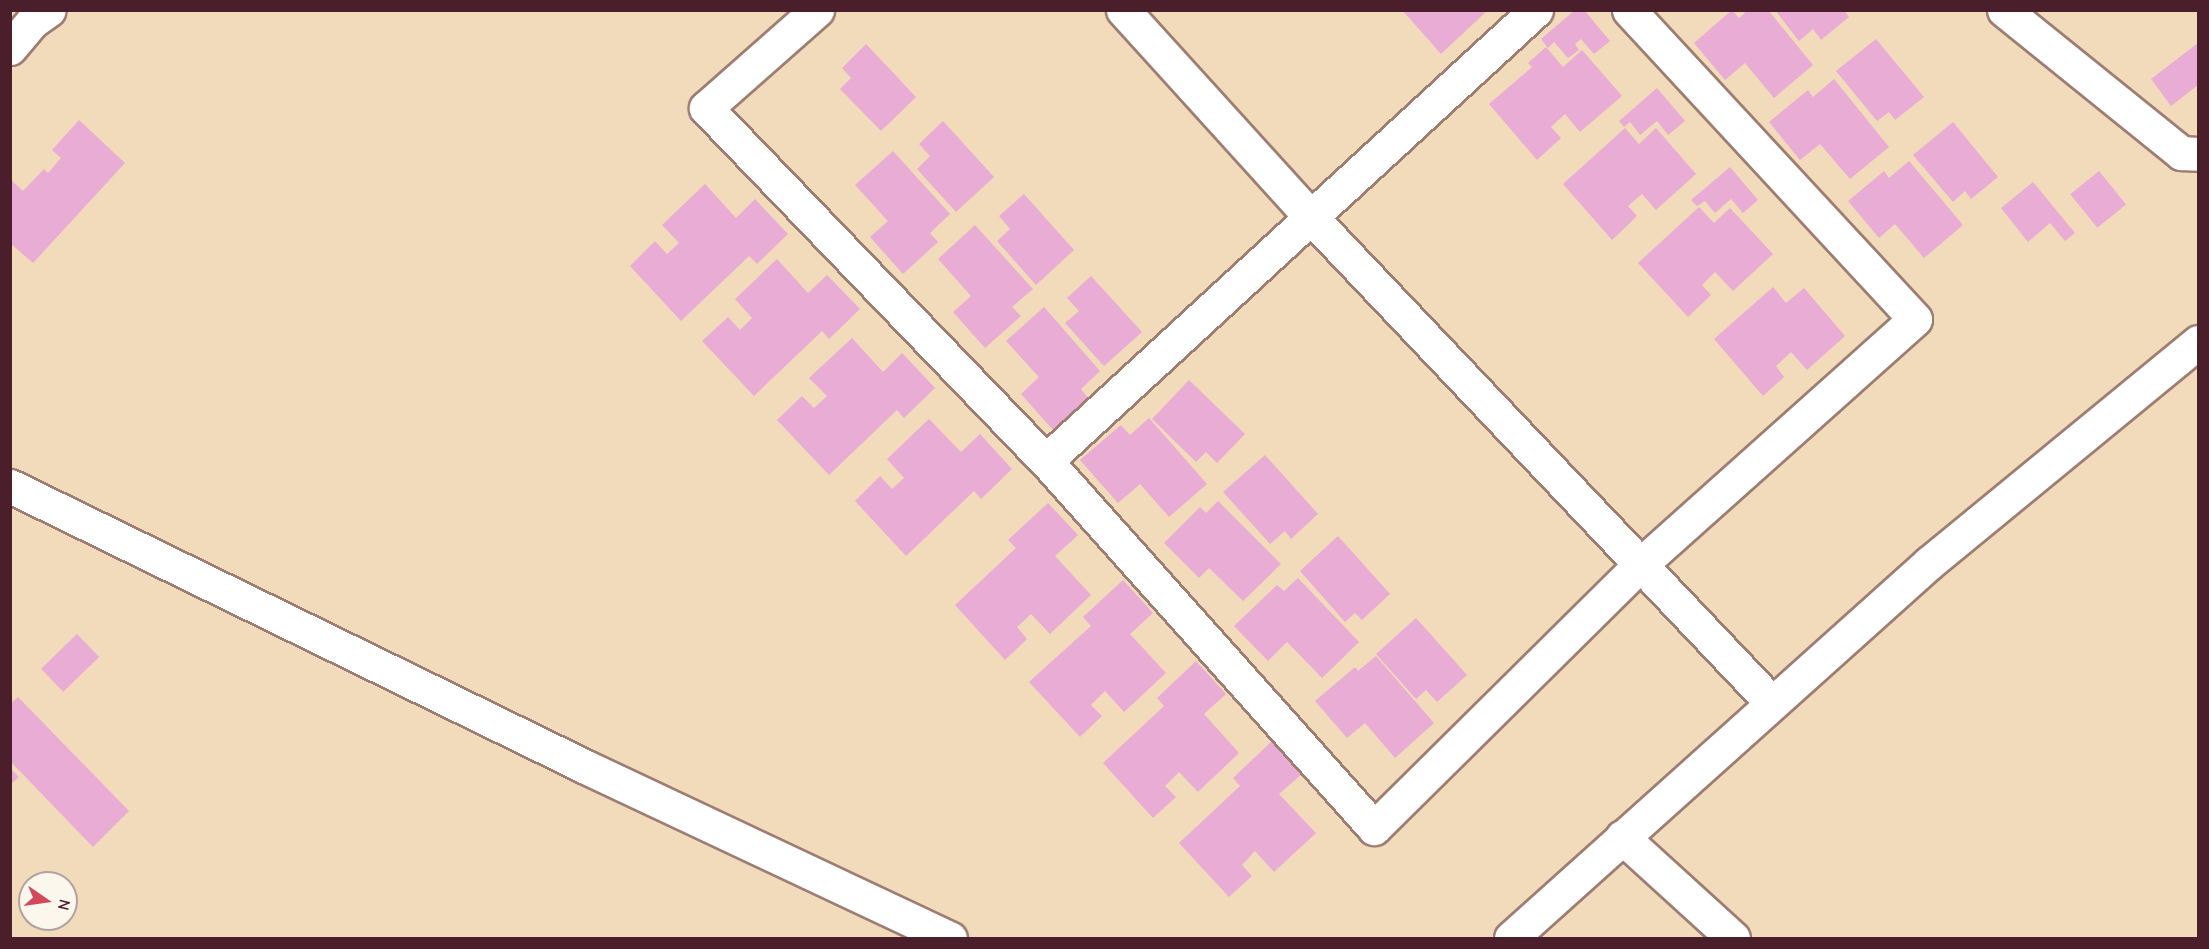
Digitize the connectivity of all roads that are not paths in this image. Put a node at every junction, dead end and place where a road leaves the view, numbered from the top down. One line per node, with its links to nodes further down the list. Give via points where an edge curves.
1 (49, 10): 7 (street, via 33,21)
2 (816, 10): 11 (street, via 706,108)
3 (1123, 10): 9 (street)
4 (1536, 10): 9 (street)
5 (1629, 10): 13 (street, via 1915,319)
6 (2004, 10): 8 (street, via 2181,153)
7 (10, 48)
8 (2199, 154)
9 (1309, 215): 11 (street); 13 (street)
10 (2199, 342): 14 (street, via 1929,563)
11 (1046, 461): 13 (street, via 1374,828)
12 (10, 486): 16 (street, via 588,768)
13 (1639, 566): 14 (street)
14 (1772, 703): 15 (street)
15 (1622, 837): 17 (street); 18 (street)
16 (950, 939)
17 (1511, 939)
18 (1733, 939)

